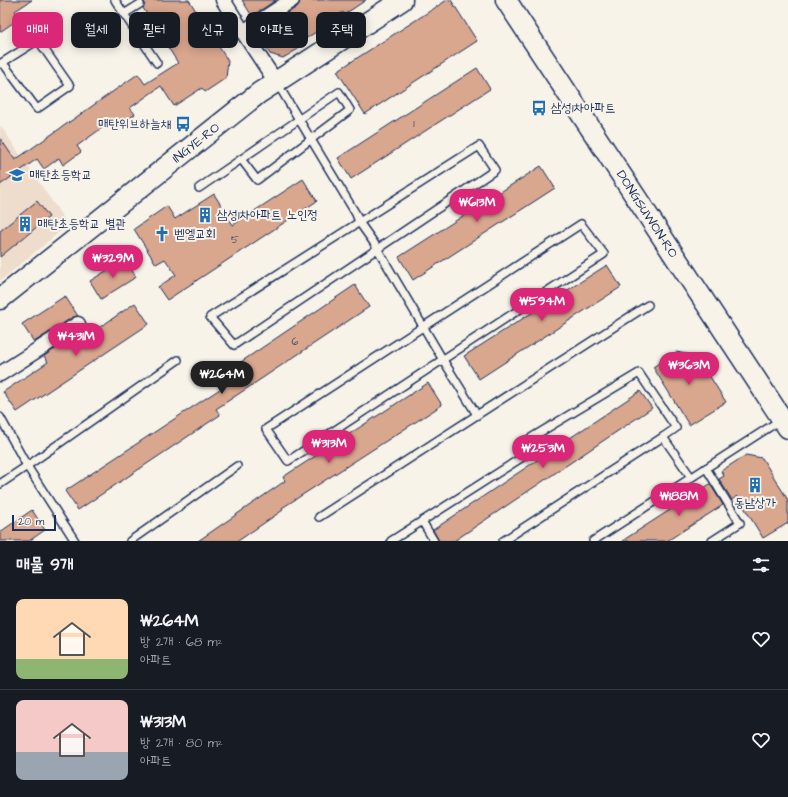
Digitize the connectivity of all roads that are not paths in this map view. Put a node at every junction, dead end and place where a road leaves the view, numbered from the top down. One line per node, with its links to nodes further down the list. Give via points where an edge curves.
1 (115, 0): 7 (lane)
2 (223, 0): 8 (street)
3 (292, 0): 8 (street)
4 (402, 0): 11 (street, INGYE-RO)
5 (506, 0): 27 (street, DONGSUWON-RO)
6 (140, 4): 7 (lane)
7 (124, 14): 10 (lane)
8 (243, 32): 11 (street)
9 (2, 63): 9 (lane, via 36,109 70,86 38,40)
10 (157, 63)
11 (276, 82): 12 (lane); 18 (street, INGYE-RO)
12 (299, 119): 13 (lane); 13 (lane, via 339,92 350,110); 14 (lane)
13 (310, 139): 14 (lane, via 256,180); 16 (lane)
14 (240, 159): 15 (lane)
15 (199, 188)
16 (359, 222): 17 (lane); 17 (lane, via 479,146 494,170); 17 (lane, via 210,317 234,345)
17 (377, 249): 21 (lane)
18 (0, 299)
19 (648, 305): 25 (lane)
20 (78, 324): 24 (street)
21 (424, 326): 23 (lane); 23 (lane, via 266,429 288,462); 23 (lane, via 581,224 604,254)
22 (178, 360): 29 (lane)
23 (443, 360): 25 (lane)
24 (0, 374)
25 (477, 415): 34 (lane)
26 (0, 417): 29 (lane)
27 (785, 423): 31 (lane)
28 (663, 437): 32 (lane); 35 (lane, via 676,428 639,373 524,442 532,451); 40 (lane)
29 (27, 466): 33 (lane); 36 (lane)
30 (237, 466): 37 (lane)
31 (706, 468): 32 (lane); 42 (lane, via 740,523)
32 (691, 478): 41 (lane)
33 (0, 484)
34 (319, 516)
35 (422, 521): 38 (lane); 39 (lane)
36 (75, 541)
37 (130, 541)
38 (391, 541)
39 (434, 541)
40 (503, 541)
41 (594, 541)
42 (712, 541)

